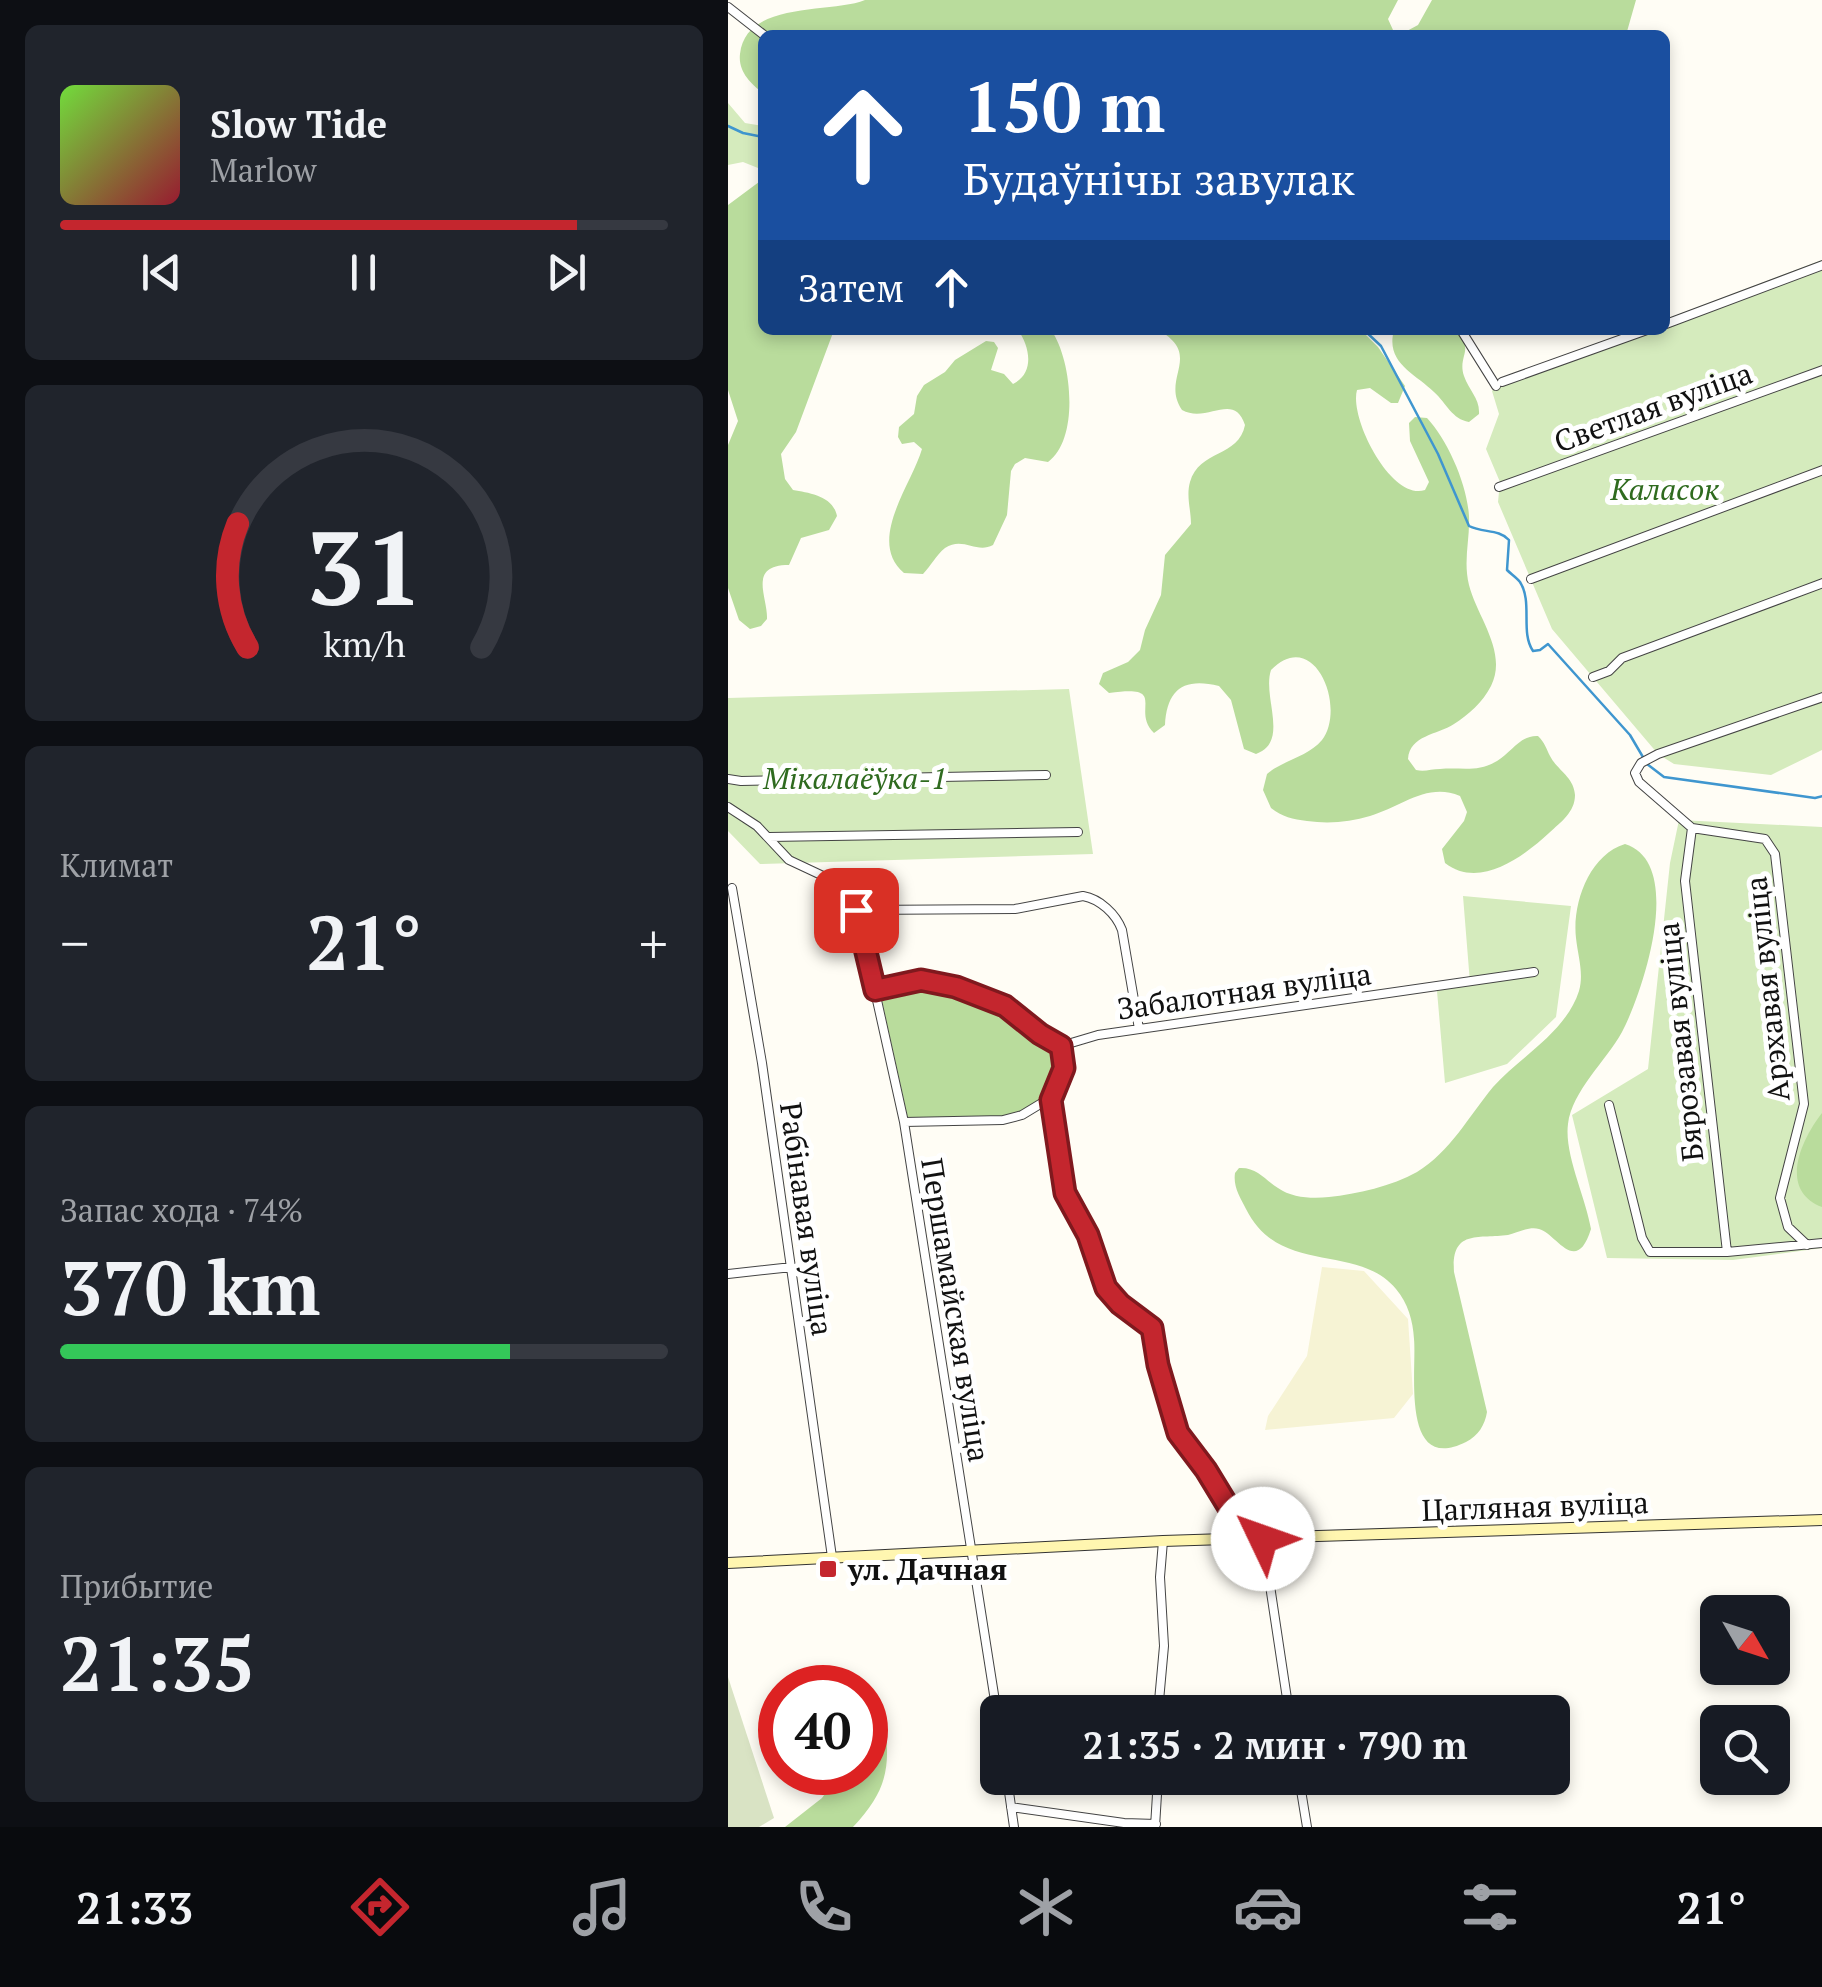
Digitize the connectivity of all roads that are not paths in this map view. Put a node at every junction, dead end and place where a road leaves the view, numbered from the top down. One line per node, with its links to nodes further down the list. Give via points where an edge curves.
1 (728, 7): 2 (street)
2 (758, 30)
3 (1822, 265): 4 (street)
4 (1670, 322)
5 (1465, 335): 6 (street, via 1499,384)
6 (1634, 335)
7 (1822, 370): 9 (street, Светлая вуліца)
8 (1822, 470): 10 (street)
9 (1499, 487)
10 (1531, 579)
11 (1822, 583): 12 (street, via 1622,658)
12 (1593, 677)
13 (1822, 698): 17 (street, via 1643,761 1635,773 1638,782)
14 (1046, 775): 15 (street)
15 (728, 779)
16 (728, 807): 19 (street)
17 (1692, 828): 30 (street, Арэхавая вуліца, via 1765,839 1773,848 1804,1096 1780,1198 1788,1227); 31 (street, Бярозавая вуліца, via 1685,881)
18 (1078, 832): 19 (street)
19 (769, 837): 21 (street, via 789,860 836,882)
20 (732, 888): 32 (street, Рабінавая вуліца)
21 (856, 910): 23 (street, Першамайская вуліца); 24 (street, via 1014,909 1083,896 1099,902 1118,922 1126,944)
22 (1534, 972): 24 (street, Забалотная вуліца)
23 (875, 990): 25 (street, via 921,980 956,987 1005,1006); 28 (street, Першамайская вуліца)
24 (1139, 1029): 25 (street, Забалотная вуліца)
25 (1061, 1046): 26 (street, via 1064,1068)
26 (1051, 1100): 28 (street, via 1003,1120); 35 (street, via 1067,1198 1106,1288 1152,1328 1183,1442)
27 (1609, 1105): 31 (street, via 1646,1249)
28 (904, 1122): 38 (street, Першамайская вуліца)
29 (1822, 1243): 30 (street)
30 (1807, 1245): 31 (street)
31 (1727, 1252)
32 (792, 1268): 33 (street); 39 (street, Рабінавая вуліца)
33 (728, 1274)
34 (1822, 1520): 36 (street, Цагляная вуліца)
35 (1248, 1539): 36 (street, Цагляная вуліца); 37 (street, Цагляная вуліца)
36 (1263, 1539): 43 (street)
37 (1163, 1540): 38 (street, Цагляная вуліца); 42 (street)
38 (972, 1549): 39 (street, Цагляная вуліца); 41 (street, Першамайская вуліца)
39 (832, 1557): 40 (street, Цагляная вуліца)
40 (728, 1563)
41 (994, 1695)
42 (1160, 1695)
43 (1286, 1695)
44 (1009, 1795): 47 (street)
45 (1158, 1795): 48 (street)
46 (1302, 1795): 50 (street)
47 (1011, 1807): 48 (street); 49 (street)
48 (1157, 1826)
49 (1014, 1827)
50 (1307, 1827)

